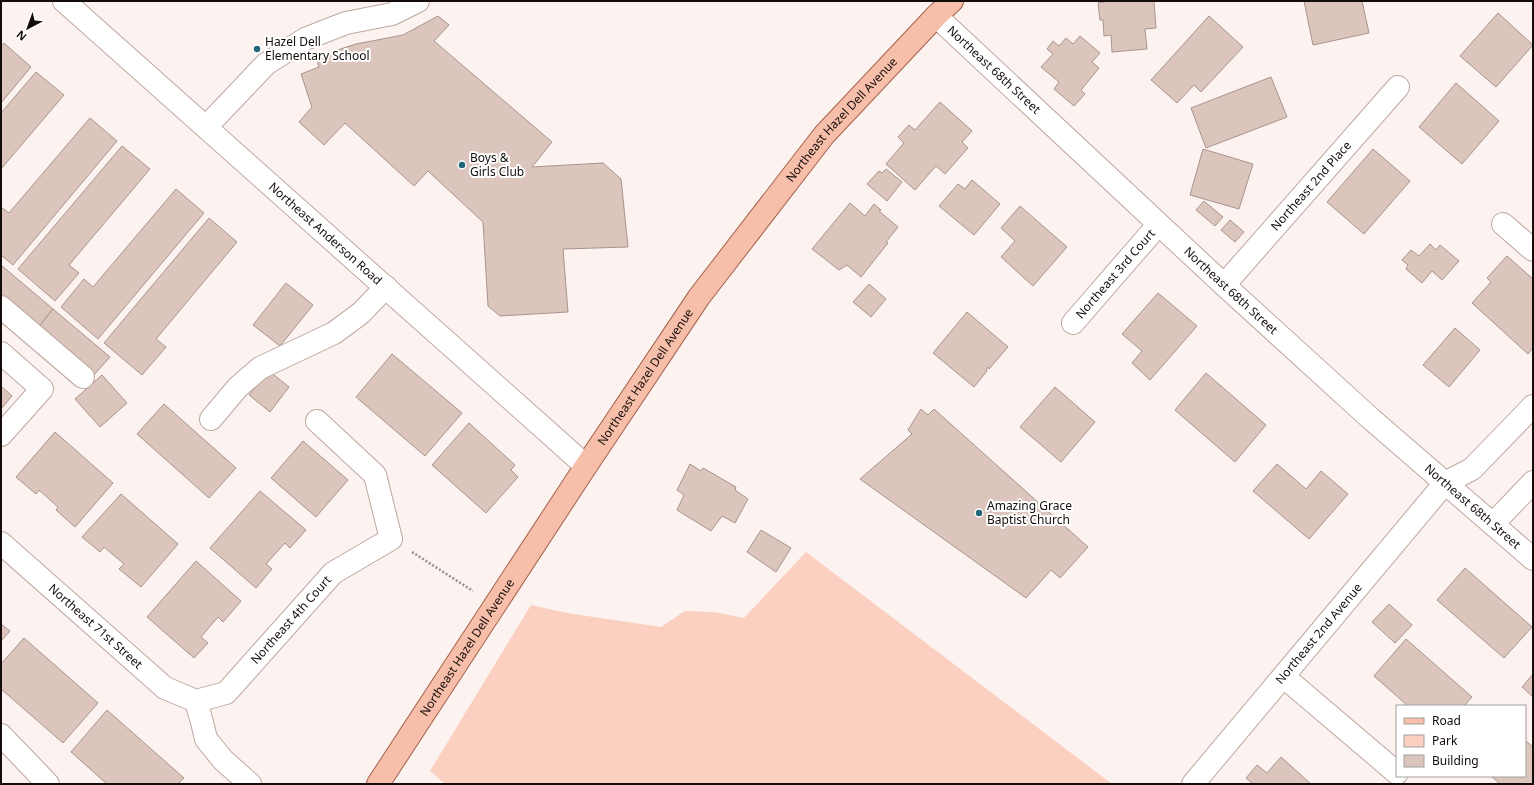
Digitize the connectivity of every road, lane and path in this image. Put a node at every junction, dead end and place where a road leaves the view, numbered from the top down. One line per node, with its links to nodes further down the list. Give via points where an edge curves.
1 (64, 1): 6 (street, Northeast Anderson Road)
2 (418, 1): 6 (street, via 392,14 346,23 305,39 266,64)
3 (952, 1): 4 (main road, Northeast Hazel Dell Avenue)
4 (936, 16): 8 (street, Northeast 68th Street); 20 (main road, Northeast Hazel Dell Avenue, via 824,135 699,297)
5 (1398, 87): 10 (street, Northeast 2nd Place)
6 (206, 127): 11 (street, Northeast Anderson Road)
7 (1503, 224): 9 (street)
8 (1158, 225): 10 (street, Northeast 68th Street); 13 (street, Northeast 3rd Court)
9 (1533, 250)
10 (1224, 285): 22 (street, Northeast 68th Street)
11 (386, 287): 17 (street, via 361,313 334,333 260,368 238,387); 20 (street, Northeast Anderson Road)
12 (1, 306): 15 (street)
13 (1073, 323)
14 (1, 353): 19 (street, via 42,389)
15 (83, 376)
16 (1533, 406): 22 (street, via 1472,469)
17 (211, 419)
18 (317, 421): 24 (street, via 375,475)
19 (1, 435)
20 (586, 466): 27 (main road, Northeast Hazel Dell Avenue)
21 (1533, 482): 23 (street)
22 (1445, 483): 23 (street, Northeast 68th Street); 28 (street, Northeast 2nd Avenue)
23 (1493, 524): 26 (street, Northeast 68th Street)
24 (391, 539): 27 (path); 29 (street, Northeast 4th Court, via 333,573 226,693)
25 (1, 543): 29 (street, Northeast 71st Street, via 165,688)
26 (1533, 559)
27 (496, 605): 35 (main road, Northeast Hazel Dell Avenue)
28 (1284, 677): 31 (street); 36 (street, Northeast 2nd Avenue)
29 (196, 702): 34 (street, via 206,739 223,760)
30 (1, 735): 33 (street)
31 (1396, 772)
32 (1401, 777): 37 (street)
33 (48, 784)
34 (250, 784)
35 (378, 784)
36 (1193, 784)
37 (1409, 784)

